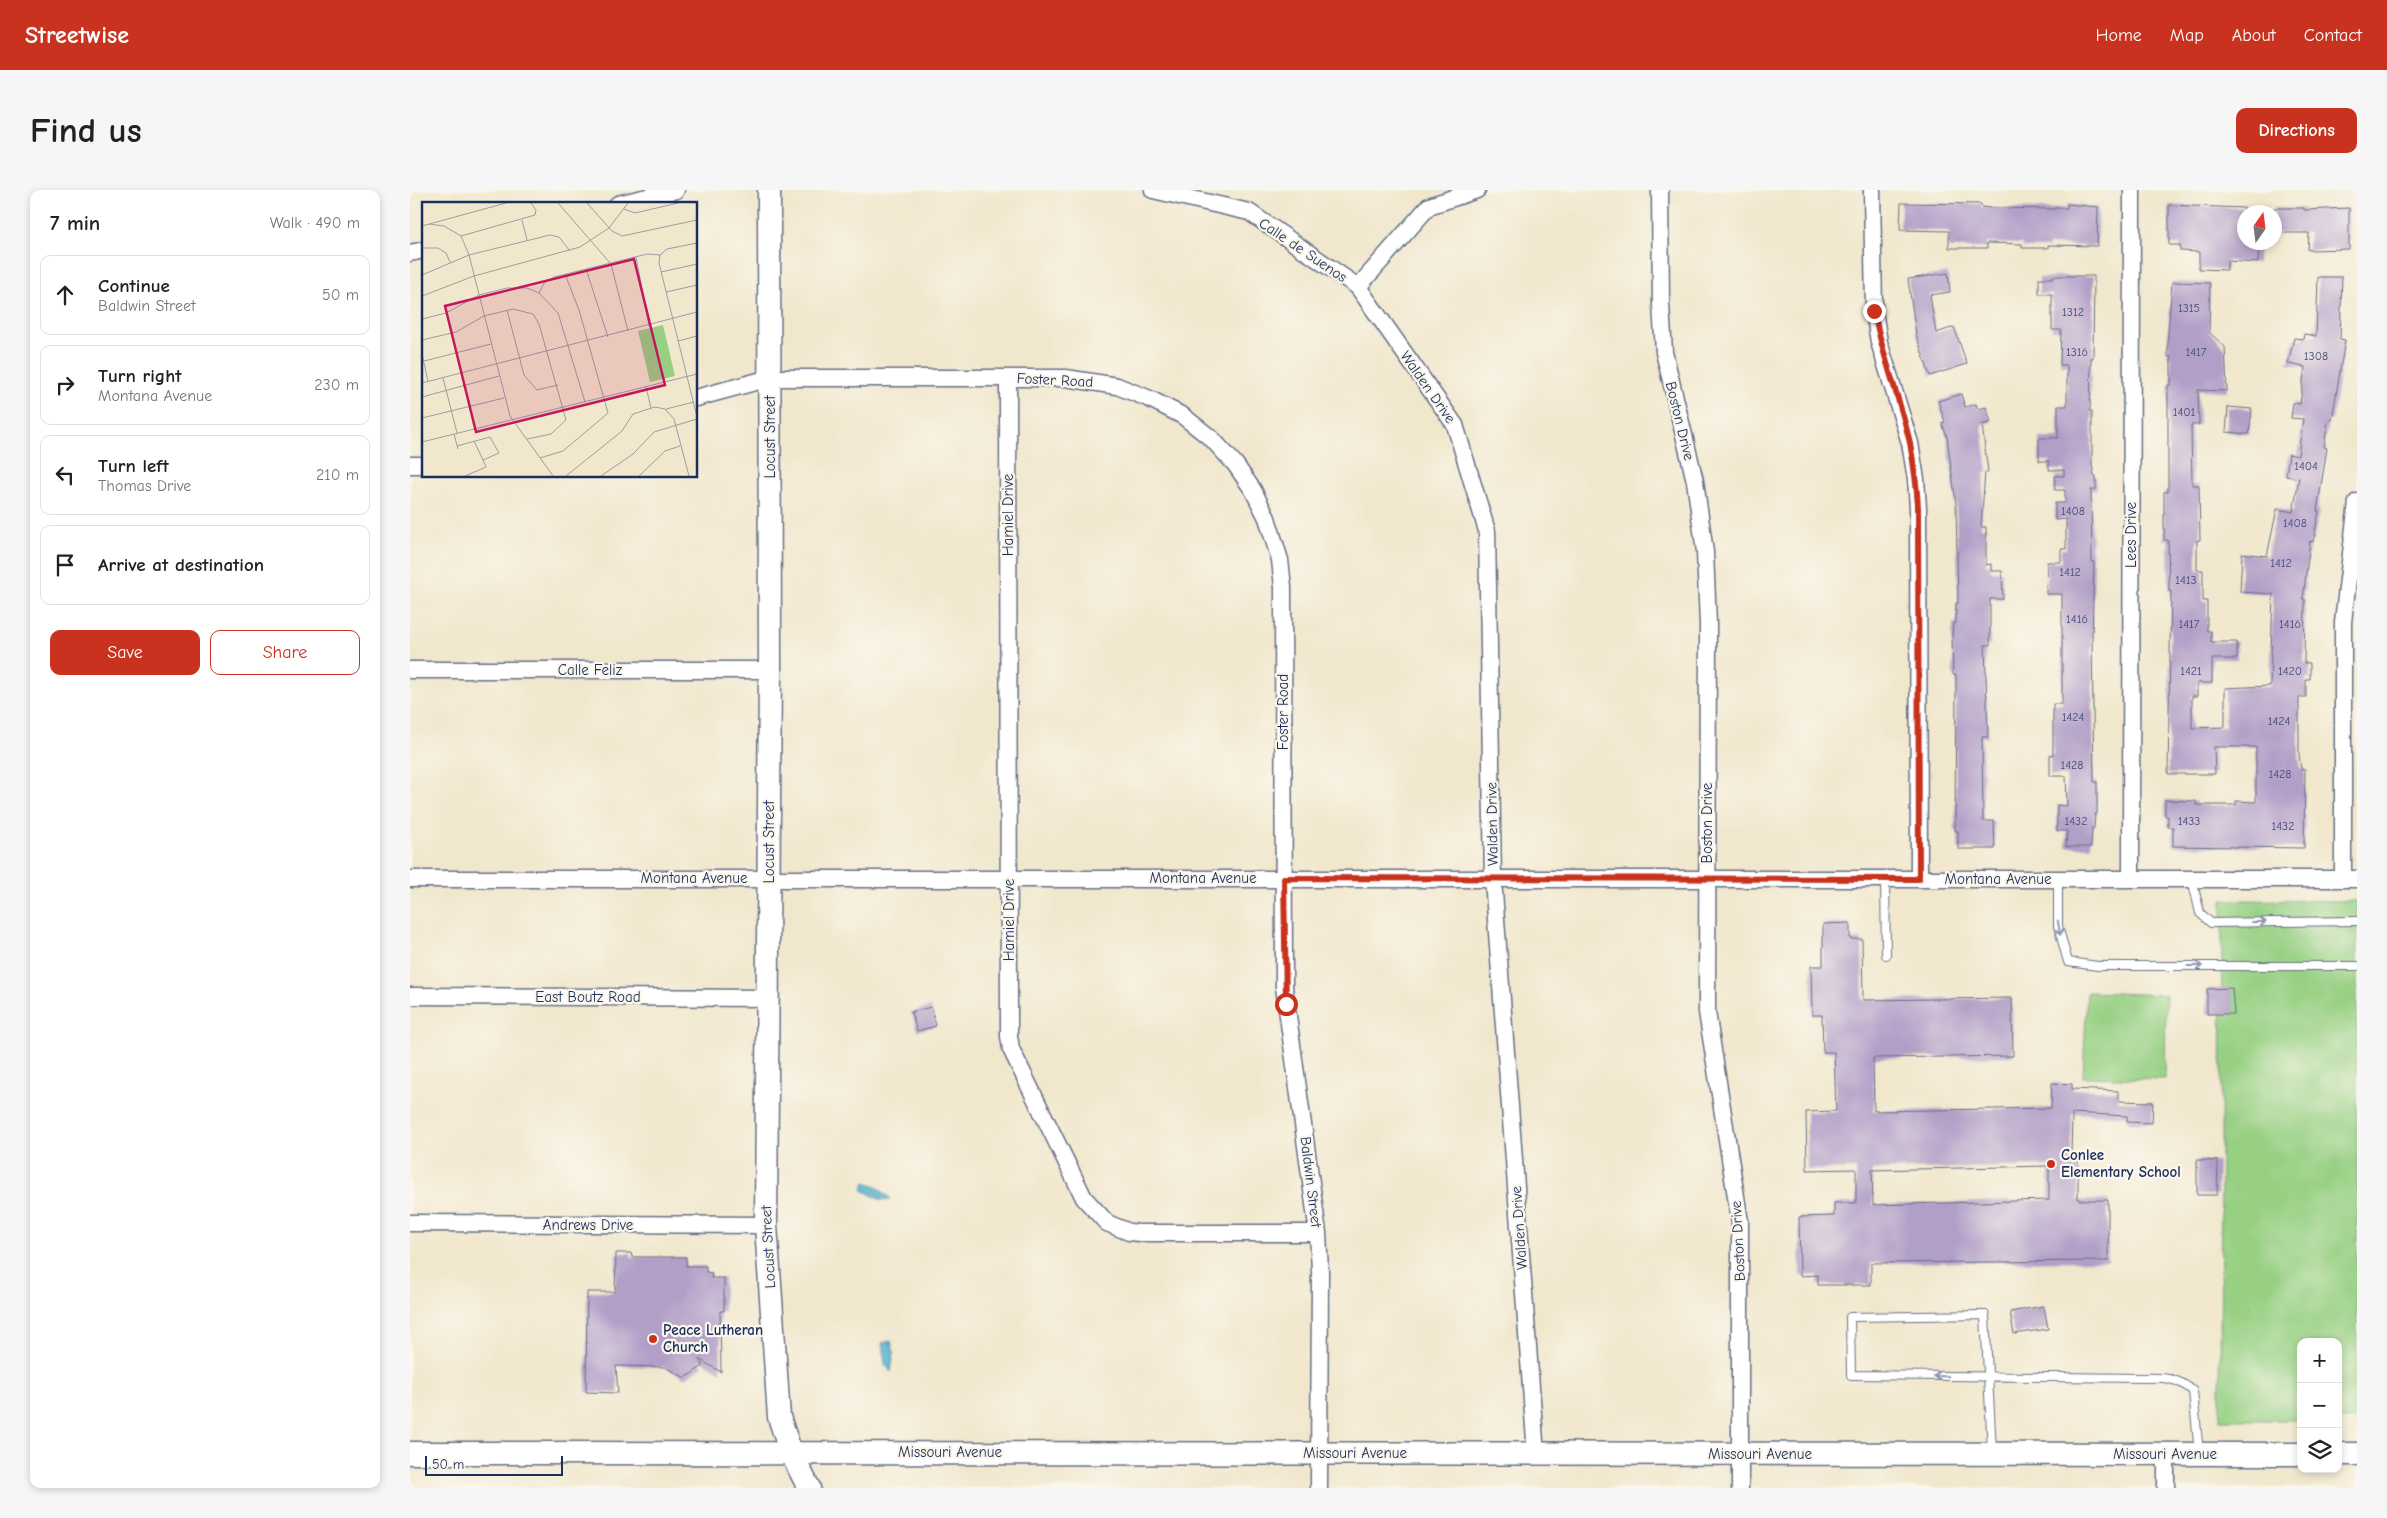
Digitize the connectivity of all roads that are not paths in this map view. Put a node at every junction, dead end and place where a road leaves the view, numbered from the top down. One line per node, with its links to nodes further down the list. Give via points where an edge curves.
1 (676, 190): 8 (street)
2 (769, 190): 10 (main road, Locust Street)
3 (1153, 190): 9 (street, Calle de Suenos, via 1248,212)
4 (1477, 190): 9 (street, Calle de Suenos, via 1429,206)
5 (1660, 190): 21 (street, Boston Drive, via 1664,352 1695,481 1705,552 1708,624)
6 (1872, 190): 23 (street, via 1874,311 1910,443 1918,508)
7 (2132, 190): 25 (street, Lees Drive)
8 (626, 202)
9 (1358, 287): 19 (street, Walden Drive, via 1455,425 1487,531)
10 (770, 378): 11 (street, Foster Road); 12 (street, Foster Road); 15 (main road, Locust Street)
11 (1008, 378): 17 (street, Hamiel Drive); 18 (street, Foster Road, via 1082,379 1116,386 1150,399 1183,416 1212,439 1235,464 1256,497 1276,546 1283,587)
12 (698, 397)
13 (2357, 502): 27 (street, via 2343,612)
14 (410, 670): 15 (street, Calle Feliz)
15 (770, 670): 16 (main road, Locust Street)
16 (769, 878): 17 (street, Montana Avenue); 20 (street, Montana Avenue); 32 (main road, Locust Street)
17 (1009, 878): 18 (street, Montana Avenue); 35 (street, Hamiel Drive, via 1011,1049 1084,1198 1092,1208 1108,1223 1129,1232)
18 (1284, 878): 19 (street, Montana Avenue); 35 (street, Baldwin Street, via 1285,995)
19 (1493, 878): 21 (street, Montana Avenue); 40 (street, Walden Drive)
20 (410, 879)
21 (1706, 879): 22 (street, Montana Avenue); 41 (street, Boston Drive, via 1707,1012 1740,1222)
22 (1885, 879): 23 (street, Montana Avenue); 29 (lane)
23 (1919, 879): 24 (street, Montana Avenue)
24 (2058, 879): 25 (street, Montana Avenue); 30 (lane, one-way to 30, via 2058,926 2068,962 2098,966)
25 (2131, 879): 26 (street, Montana Avenue)
26 (2192, 879): 27 (street, Montana Avenue); 28 (lane, one-way to 28, via 2200,913 2211,922)
27 (2350, 879)
28 (2357, 921)
29 (1886, 954)
30 (2357, 966)
31 (410, 996): 32 (street, East Boutz Road)
32 (766, 998): 34 (main road, Locust Street)
33 (410, 1223): 34 (street, Andrews Drive)
34 (766, 1225): 37 (main road, Locust Street, via 779,1417)
35 (1318, 1233): 38 (street, Baldwin Street)
36 (1990, 1376): 36 (lane, one-way to 36, via 1851,1375 1850,1317 1985,1315); 42 (lane); 44 (lane, via 2164,1377 2182,1382 2193,1391)
37 (791, 1452): 38 (main road, Missouri Avenue); 39 (main road, Missouri Avenue); 48 (main road, Locust Street)
38 (1320, 1452): 40 (main road, Missouri Avenue); 49 (street, Baldwin Street)
39 (410, 1453)
40 (1536, 1454): 41 (main road, Missouri Avenue)
41 (1740, 1454): 42 (main road, Missouri Avenue); 50 (street, Boston Drive)
42 (1992, 1454): 43 (main road, Missouri Avenue)
43 (2166, 1454): 44 (main road, Missouri Avenue); 51 (street)
44 (2199, 1454): 45 (main road, Missouri Avenue)
45 (2297, 1454)
46 (2342, 1454): 47 (main road)
47 (2357, 1454)
48 (809, 1488)
49 (1319, 1488)
50 (1740, 1488)
51 (2166, 1488)

